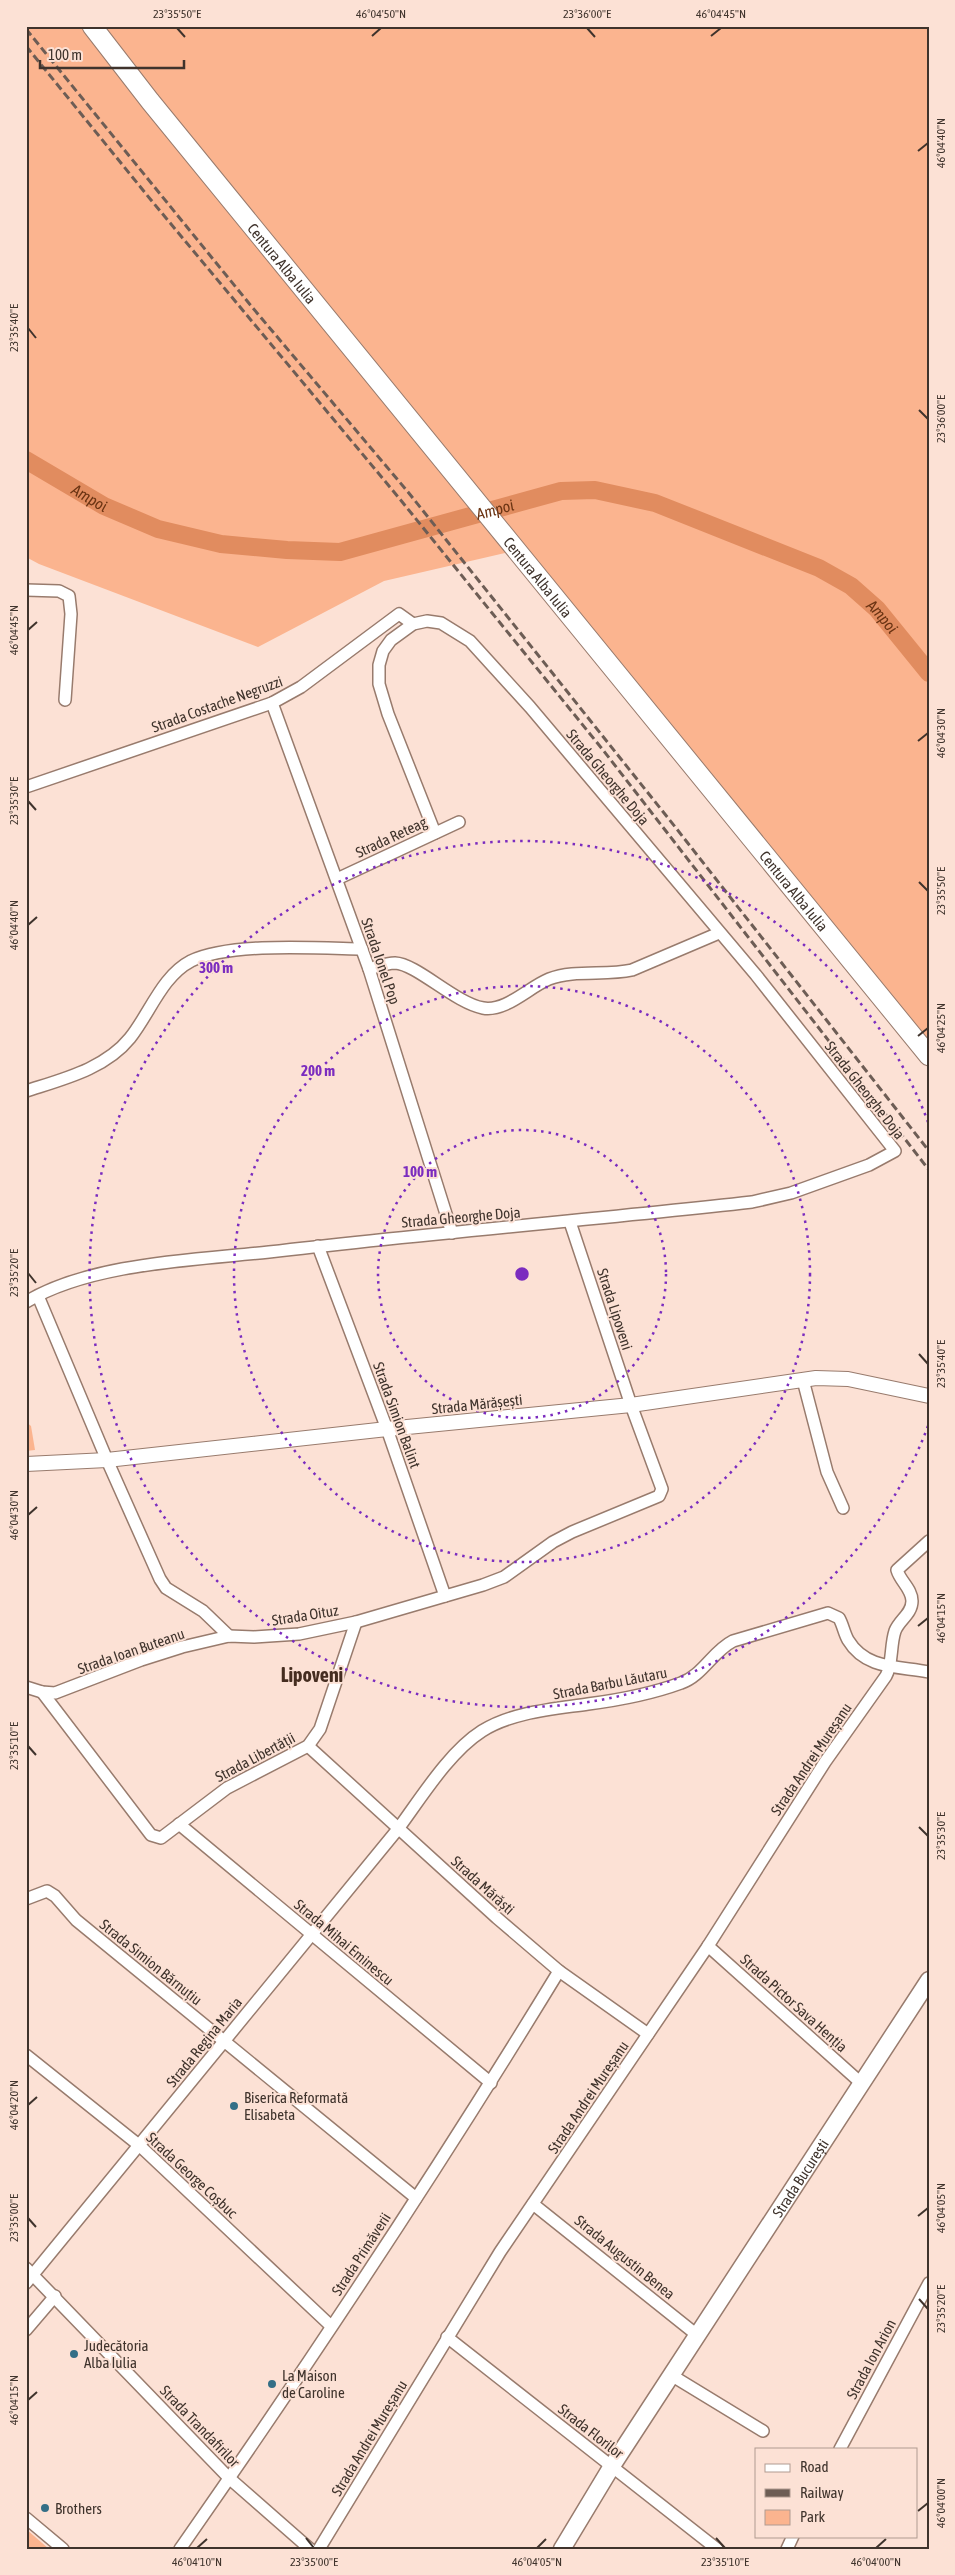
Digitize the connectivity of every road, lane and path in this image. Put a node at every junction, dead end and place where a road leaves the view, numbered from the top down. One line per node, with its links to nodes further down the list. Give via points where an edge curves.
1 (92, 26): 13 (main road, Centura Alba Iulia)
2 (26, 590): 4 (street, via 59,591 69,596 71,614)
3 (413, 624): 5 (street, Strada Costache Negruzzi, via 399,614 301,687); 8 (street, via 391,640 384,651 379,684); 10 (street, Strada Gheorghe Doja, via 441,623 470,641 530,707)
4 (65, 700)
5 (272, 703): 6 (street, Strada Costache Negruzzi); 9 (street, Strada Ionel Pop)
6 (26, 787)
7 (459, 822): 8 (street, Strada Reteag)
8 (435, 833): 9 (street, Strada Reteag)
9 (337, 879): 11 (street, Strada Ionel Pop)
10 (719, 933): 12 (street, via 632,970 556,976 500,1006 485,1008 466,1002 408,967 396,963); 15 (street, Strada Gheorghe Doja, via 895,1151 869,1165 771,1199)
11 (362, 949): 12 (street, Strada Ionel Pop); 14 (street, via 283,948 238,951 192,960 172,975 130,1039 106,1060)
12 (369, 969): 16 (street, Strada Ionel Pop)
13 (929, 1056)
14 (26, 1091)
15 (570, 1222): 16 (street, Strada Gheorghe Doja); 21 (street, Strada Lipoveni)
16 (452, 1233): 17 (street, Strada Gheorghe Doja)
17 (318, 1246): 18 (street, Strada Gheorghe Doja, via 112,1272); 22 (street, Strada Simion Balint)
18 (30, 1297): 23 (street)
19 (803, 1380): 20 (street, Strada Mărășești, via 848,1379); 21 (street, Strada Mărășești); 25 (street, via 827,1472)
20 (929, 1396)
21 (631, 1405): 22 (street, Strada Mărășești); 27 (street, Strada Oituz, via 662,1489 659,1496 572,1532 492,1582)
22 (387, 1429): 23 (street, Strada Mărășești); 27 (street, Strada Simion Balint)
23 (107, 1460): 24 (street, Strada Mărășești); 29 (street, via 166,1588 203,1611)
24 (26, 1464)
25 (842, 1508)
26 (929, 1541): 30 (street, via 897,1570 912,1601 895,1630)
27 (445, 1596): 28 (street, Strada Oituz)
28 (356, 1622): 29 (street, Strada Oituz, via 299,1634); 34 (street, Strada Libertății, via 320,1729)
29 (229, 1636): 33 (street, Strada Ioan Buteanu, via 141,1660 70,1688)
30 (890, 1668): 31 (street); 36 (street, Strada Barbu Lăutaru, via 876,1664 856,1650 839,1618 828,1613 733,1641 682,1683 626,1698 529,1714 480,1732 456,1755); 39 (street, Strada Andrei Mureșanu, via 825,1762)
31 (929, 1672)
32 (26, 1688): 33 (street, Strada Ioan Buteanu)
33 (42, 1692): 35 (street, Strada Libertății, via 151,1835 157,1839)
34 (308, 1746): 35 (street, Strada Libertății, via 227,1788); 36 (street, Strada Mărăști)
35 (179, 1824): 38 (street, Strada Mihai Eminescu)
36 (398, 1829): 38 (street, Strada Regina Maria); 40 (street, Strada Mărăști)
37 (26, 1899): 43 (street, Strada Simion Bărnuțiu, via 47,1891 55,1896 76,1920)
38 (310, 1935): 43 (street, Strada Regina Maria); 45 (street, Strada Mihai Eminescu)
39 (708, 1946): 42 (street, Strada Andrei Mureșanu); 46 (street, Strada Pictor Sava Henția)
40 (559, 1972): 42 (street, Strada Mărăști); 45 (street, Strada Primăverii)
41 (929, 1980): 46 (main road, Strada București)
42 (648, 2034): 49 (street, Strada Andrei Mureșanu)
43 (224, 2041): 47 (street, Strada Regina Maria); 48 (street, Strada Simion Bărnuțiu)
44 (26, 2055): 47 (street, Strada George Coșbuc)
45 (491, 2083): 48 (street, Strada Primăverii)
46 (861, 2083): 55 (main road, Strada București)
47 (140, 2146): 50 (street, Strada Regina Maria); 53 (street, Strada George Coșbuc)
48 (416, 2198): 53 (street, Strada Primăverii)
49 (533, 2204): 55 (street, Strada Augustin Benea); 56 (street, Strada Andrei Mureșanu)
50 (29, 2276): 52 (street, Strada Trandafirilor)
51 (929, 2283): 59 (street, Strada Ion Arion)
52 (55, 2296): 54 (street); 61 (street, Strada Trandafirilor)
53 (331, 2326): 61 (street, Strada Primăverii)
54 (26, 2330)
55 (698, 2335): 57 (main road, Strada București)
56 (447, 2337): 60 (street, Strada Florilor); 66 (street, Strada Andrei Mureșanu)
57 (671, 2375): 58 (street); 60 (main road, Strada București)
58 (763, 2431)
59 (841, 2448)
60 (612, 2466): 67 (main road, Strada București); 68 (street, Strada Florilor)
61 (229, 2478): 64 (street, Strada Primăverii); 65 (street, Strada Trandafirilor)
62 (26, 2518): 63 (street)
63 (63, 2549)
64 (180, 2549)
65 (310, 2549)
66 (319, 2549)
67 (562, 2549)
68 (717, 2549)

